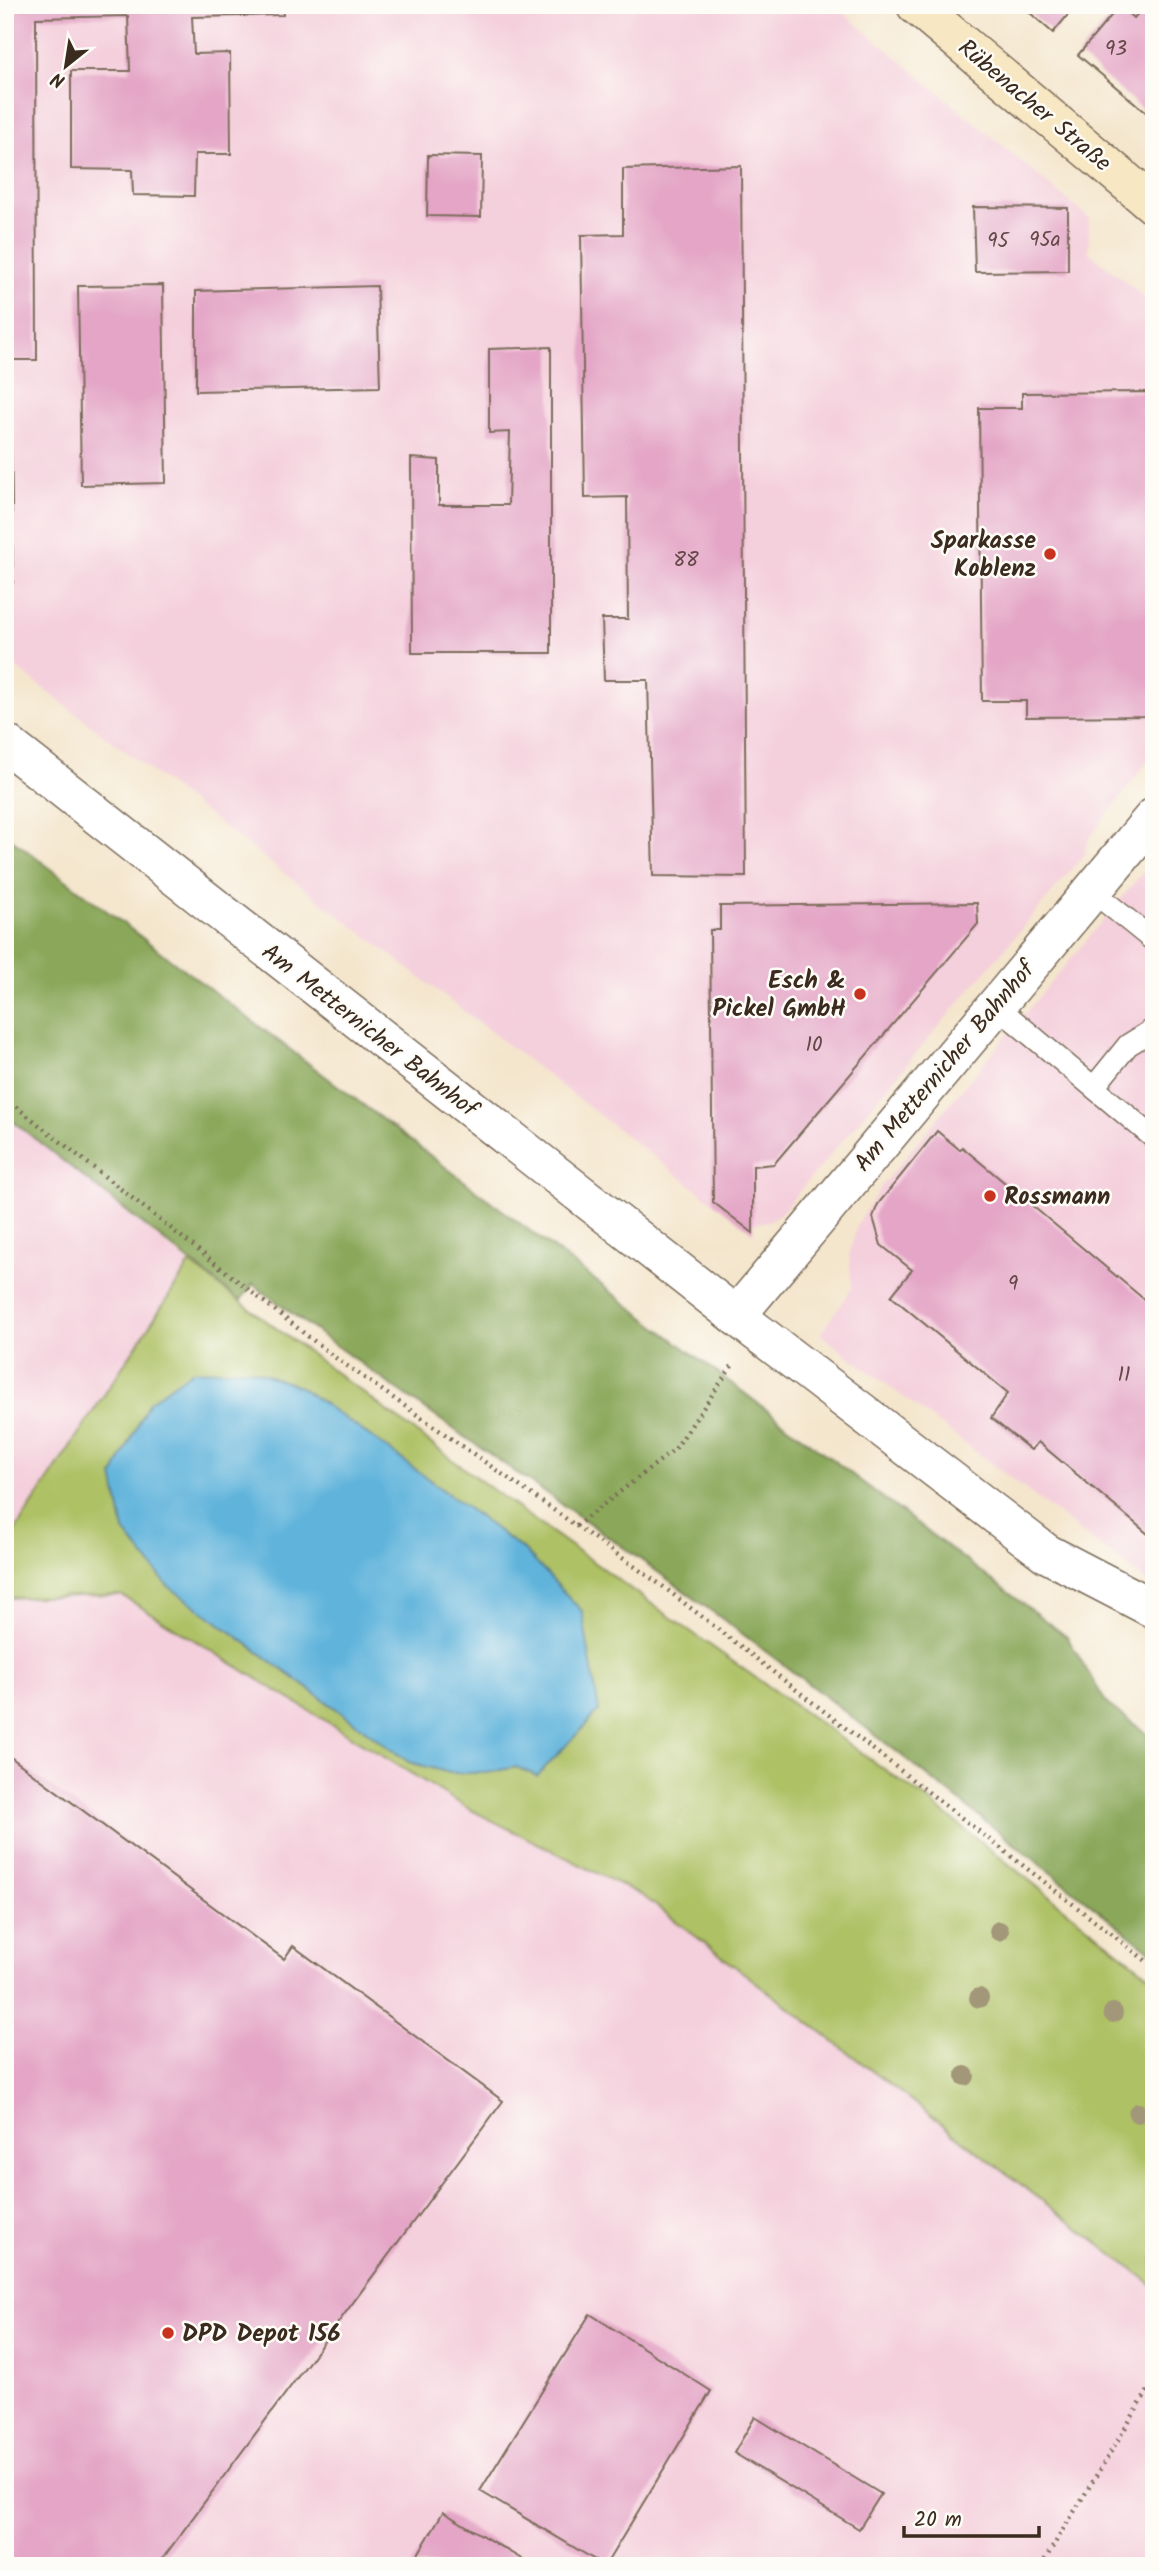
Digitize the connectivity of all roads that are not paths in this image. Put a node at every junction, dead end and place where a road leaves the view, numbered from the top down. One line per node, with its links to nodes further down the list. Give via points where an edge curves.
1 (916, 5): 2 (main road, Rübenacher Straße)
2 (1154, 205)
3 (5, 743): 11 (street, Am Metternicher Bahnhof)
4 (1154, 817): 5 (street, Am Metternicher Bahnhof)
5 (1091, 890): 6 (lane); 7 (street, Am Metternicher Bahnhof)
6 (1154, 941)
7 (994, 1004): 9 (lane); 11 (street, Am Metternicher Bahnhof)
8 (1154, 1029): 9 (lane, via 1128,1045)
9 (1094, 1087): 10 (lane)
10 (1154, 1138)
11 (736, 1316): 12 (street, Am Metternicher Bahnhof, via 1046,1553)
12 (1154, 1609)

